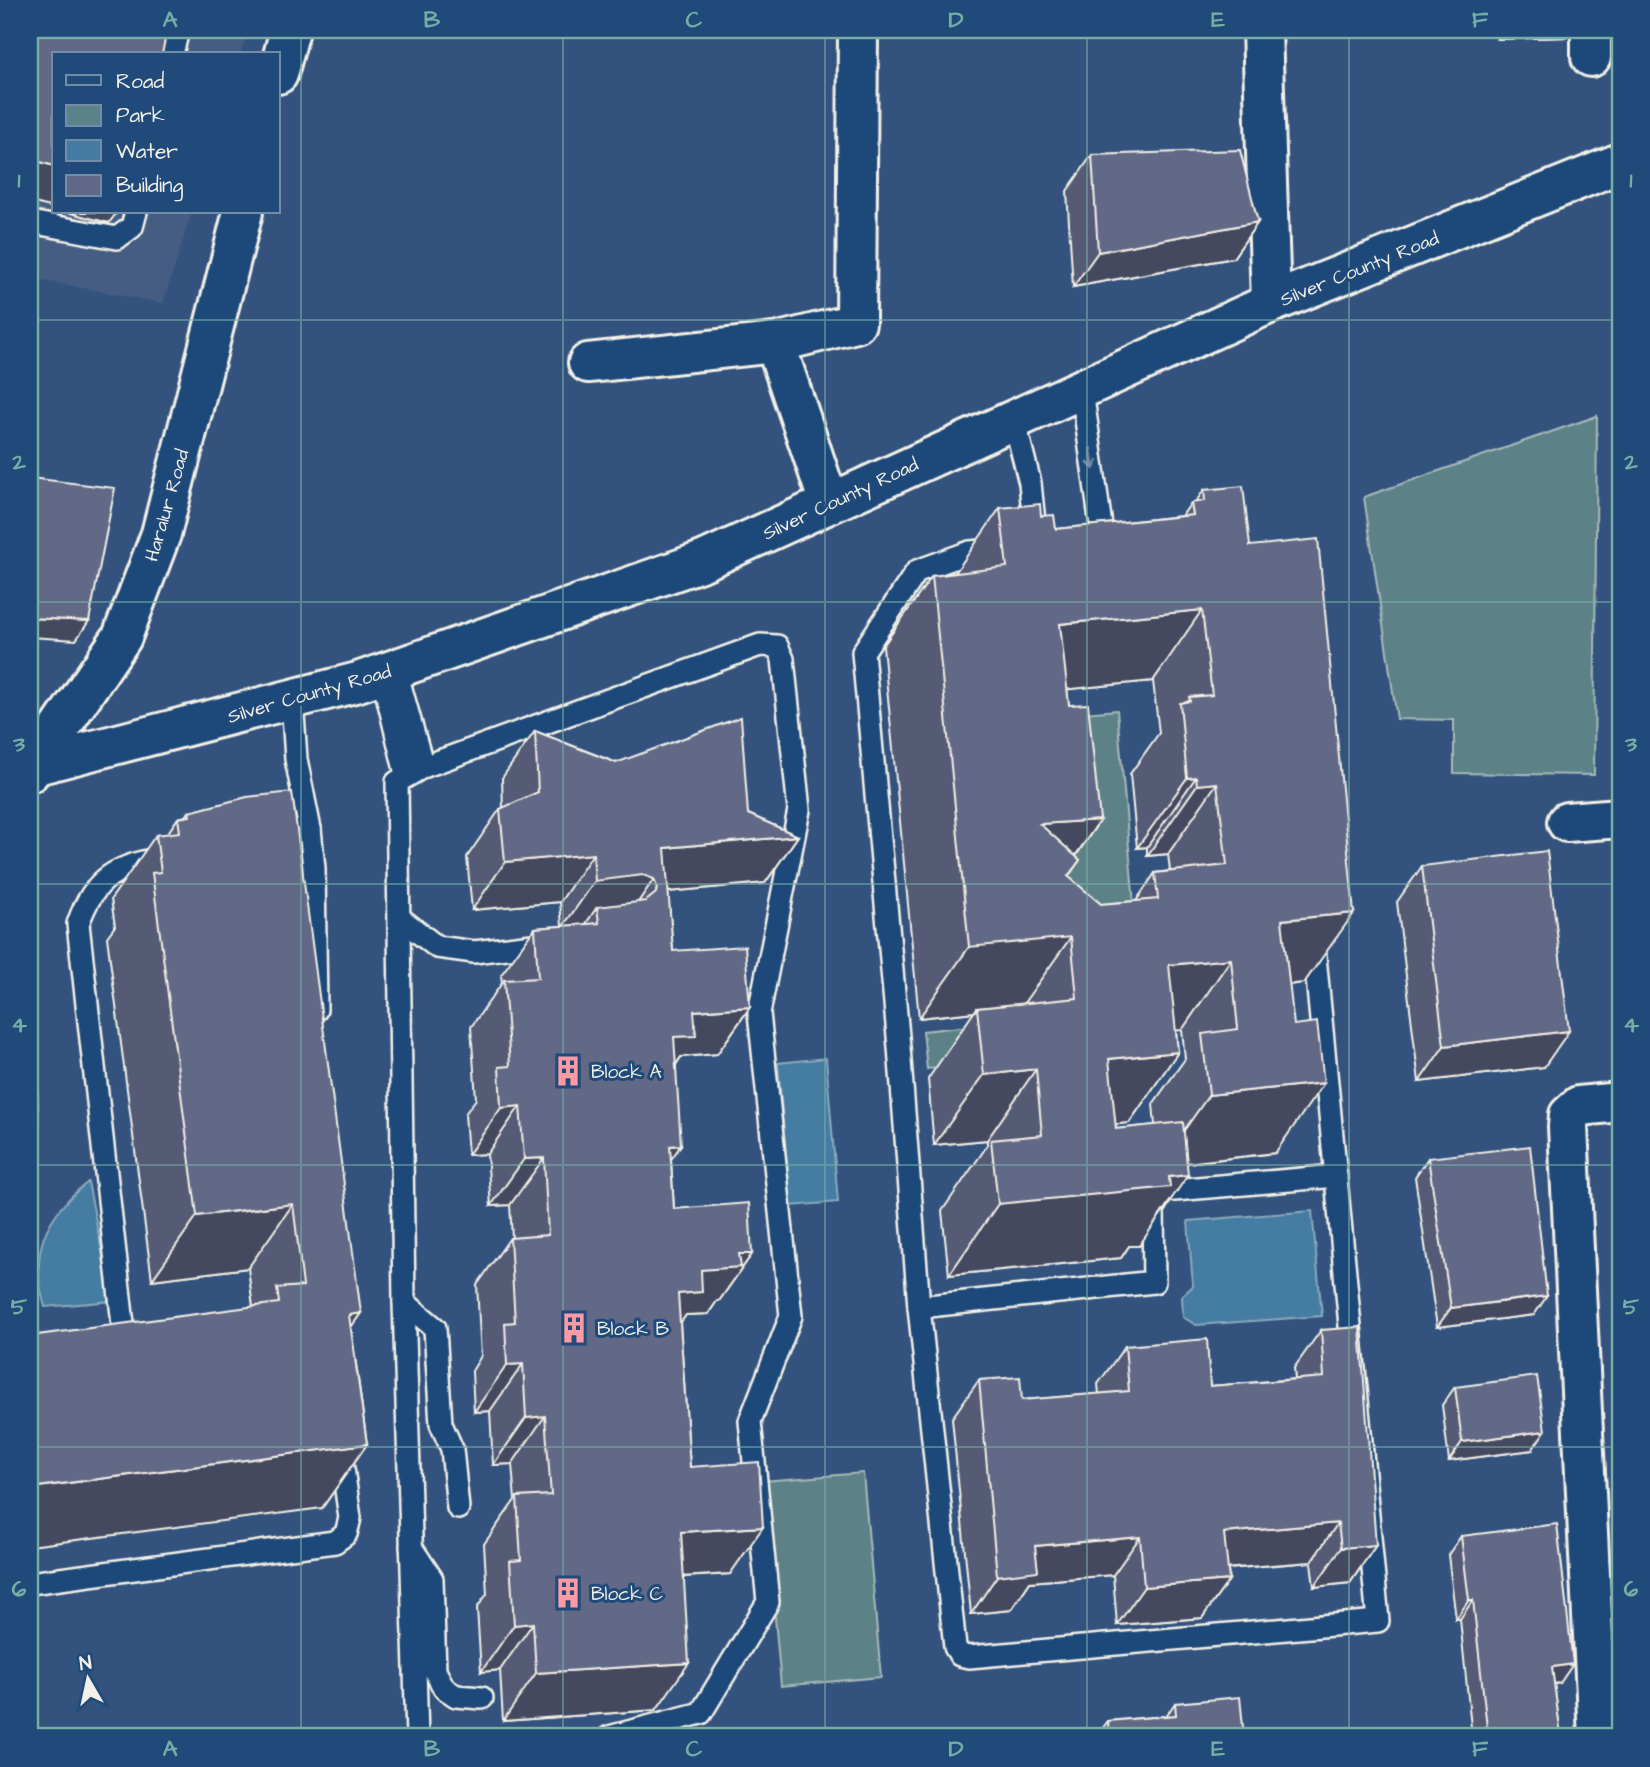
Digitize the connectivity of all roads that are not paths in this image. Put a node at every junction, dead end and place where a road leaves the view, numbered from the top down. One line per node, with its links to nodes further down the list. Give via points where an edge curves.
1 (178, 30): 5 (lane)
2 (289, 30): 6 (street)
3 (858, 30): 12 (street, via 856,323)
4 (1262, 30): 11 (street)
5 (172, 52)
6 (280, 66)
7 (1620, 163): 11 (street, Silver County Road)
8 (135, 214): 10 (lane, via 132,227 117,238)
9 (242, 214): 21 (street, Haralur Road, via 156,547 122,637)
10 (30, 222)
11 (1271, 303): 14 (street, Silver County Road)
12 (775, 343): 13 (street); 16 (street)
13 (588, 363)
14 (1082, 391): 15 (street, Silver County Road); 17 (lane, one-way to 17)
15 (1014, 420): 16 (street, Silver County Road); 18 (lane, via 1030,483)
16 (829, 503): 19 (street, Silver County Road, via 703,561)
17 (1103, 540): 18 (lane); 32 (lane, via 1215,531 1280,587)
18 (1036, 545): 34 (lane, via 970,552 917,571 863,652)
19 (388, 672): 20 (street, Silver County Road); 22 (lane)
20 (292, 699): 21 (street, Silver County Road); 25 (lane, via 296,758)
21 (33, 768)
22 (414, 770): 28 (lane, via 397,782); 42 (lane, via 760,645 777,646 783,659 799,810 759,1013 791,1316 750,1421 768,1602 701,1713)
23 (1620, 818): 24 (street)
24 (1567, 822)
25 (310, 829): 26 (lane); 30 (lane, via 317,1005)
26 (255, 844)
27 (182, 853): 35 (lane, via 131,864 100,882 85,901 78,924 127,1358)
28 (401, 919): 29 (lane, via 437,947 474,953); 33 (lane)
29 (570, 940)
30 (310, 1026)
31 (1620, 1102): 43 (street, via 1578,1106 1569,1115 1568,1127)
32 (1336, 1176): 34 (lane, via 1163,1191 1153,1208 1154,1282); 34 (lane, via 1378,1620 960,1655)
33 (404, 1302): 37 (lane, via 435,1328 441,1424 452,1449); 38 (lane)
34 (919, 1307)
35 (113, 1359)
36 (337, 1421): 39 (lane, via 350,1518 346,1534 335,1542)
37 (458, 1508)
38 (411, 1547): 40 (lane, via 432,1579 436,1671 444,1688 456,1696); 41 (lane)
39 (30, 1583)
40 (482, 1698)
41 (417, 1737)
42 (609, 1737)
43 (1598, 1737)

